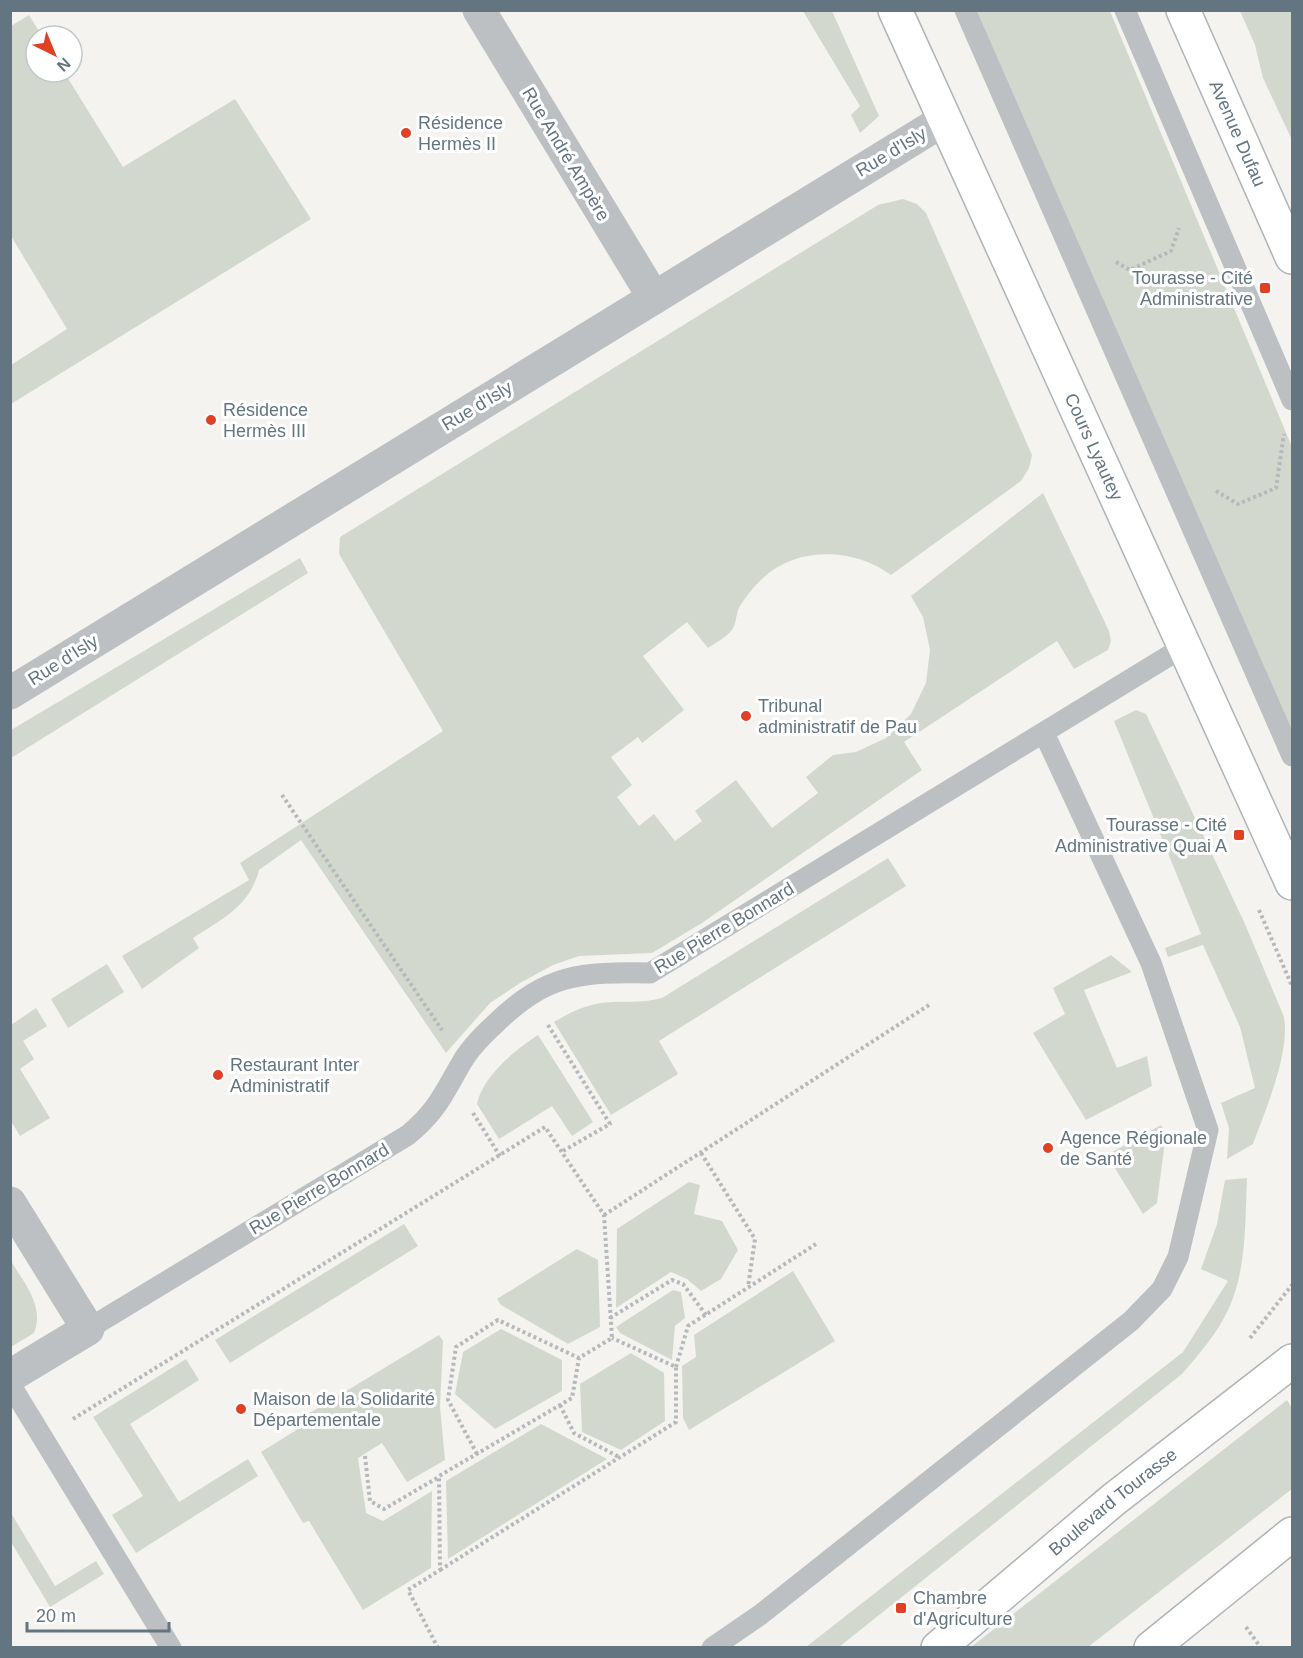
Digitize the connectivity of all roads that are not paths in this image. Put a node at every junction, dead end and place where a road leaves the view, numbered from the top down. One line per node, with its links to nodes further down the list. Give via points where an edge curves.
1 (478, 10): 8 (street, Rue André Ampère)
2 (895, 10): 6 (main road, Cours Lyautey)
3 (965, 10): 13 (lane)
4 (1125, 10): 9 (lane)
5 (1184, 10): 7 (main road, Avenue Dufau)
6 (944, 120): 8 (street, Rue d'Isly); 10 (main road, Cours Lyautey)
7 (1293, 257)
8 (654, 298): 11 (street, Rue d'Isly)
9 (1293, 400)
10 (1185, 646): 12 (lane, Rue Pierre Bonnard); 14 (main road, Cours Lyautey)
11 (10, 693)
12 (1044, 733): 16 (lane, Rue Pierre Bonnard, via 650,973 564,978 529,994 482,1037 462,1061 431,1116 408,1135); 22 (lane, via 1151,963 1208,1130 1178,1257 1162,1289 1131,1321 760,1615)
13 (1293, 756)
14 (1293, 883)
15 (10, 1203): 16 (street)
16 (88, 1329): 18 (street, Rue Pierre Bonnard)
17 (1293, 1361): 23 (main road, Boulevard Tourasse, via 1113,1500)
18 (10, 1376)
19 (10, 1384): 21 (lane)
20 (1293, 1534): 24 (main road)
21 (171, 1647)
22 (712, 1647)
23 (938, 1647)
24 (1150, 1647)

